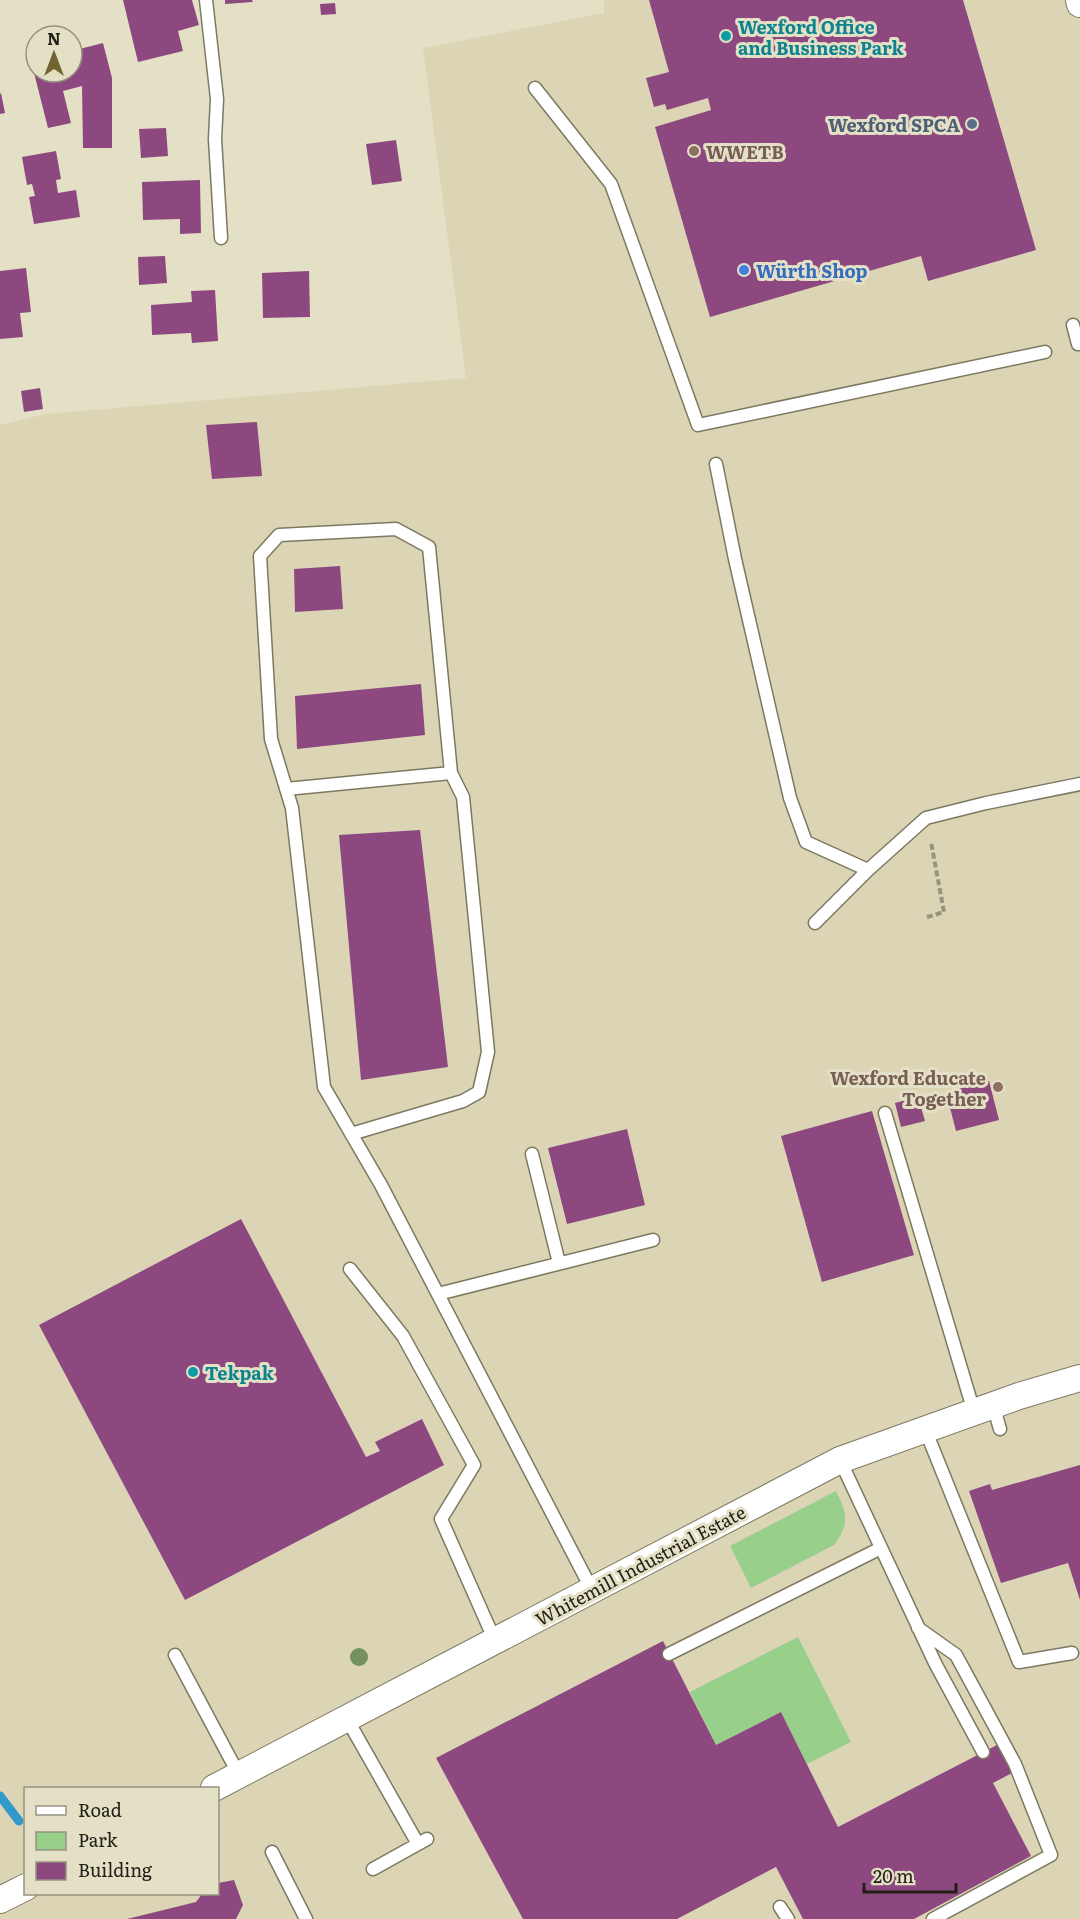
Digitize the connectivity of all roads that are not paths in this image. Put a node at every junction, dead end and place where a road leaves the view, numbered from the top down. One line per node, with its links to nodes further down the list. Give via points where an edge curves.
1 (206, 0): 3 (lane, via 217,99 215,139)
2 (535, 88): 6 (lane, via 611,184 698,424)
3 (221, 238)
4 (1073, 325): 5 (lane)
5 (1080, 344)
6 (1045, 352)
7 (716, 464): 11 (lane, via 790,798 806,842)
8 (451, 773): 10 (lane); 10 (lane, via 429,547 396,529 279,535 260,556 272,739); 14 (lane, via 463,797 488,1052 478,1092 463,1101)
9 (1080, 784): 11 (lane, via 926,818)
10 (286, 789): 14 (lane, via 292,808 324,1087)
11 (868, 870): 12 (lane)
12 (815, 923)
13 (885, 1113): 21 (lane)
14 (351, 1134): 19 (lane)
15 (532, 1154): 17 (lane)
16 (653, 1240): 17 (lane)
17 (559, 1263): 19 (lane)
18 (350, 1269): 27 (lane, via 403,1336 474,1465 441,1519)
19 (438, 1294): 25 (lane)
20 (1080, 1378): 21 (street, Whitemill Industrial Estate)
21 (989, 1415): 22 (street, Whitemill Industrial Estate)
22 (925, 1429): 23 (street, Whitemill Industrial Estate); 28 (lane, via 1020,1662)
23 (840, 1460): 24 (lane); 25 (street, Whitemill Industrial Estate)
24 (881, 1548): 26 (lane); 30 (lane)
25 (592, 1590): 27 (street, Whitemill Industrial Estate)
26 (918, 1628): 32 (lane); 42 (lane, via 956,1655 1015,1764 1051,1855)
27 (495, 1641): 31 (street, Whitemill Industrial Estate)
28 (1072, 1653)
29 (175, 1654): 33 (lane)
30 (669, 1654)
31 (347, 1719): 33 (street, Whitemill Industrial Estate); 36 (lane, via 423,1842)
32 (983, 1752)
33 (239, 1776): 34 (street, Whitemill Industrial Estate)
34 (216, 1787)
35 (272, 1852): 40 (lane)
36 (373, 1869)
37 (24, 1888): 38 (street)
38 (0, 1900)
39 (780, 1907): 41 (lane)
40 (306, 1919)
41 (788, 1919)
42 (933, 1919)

